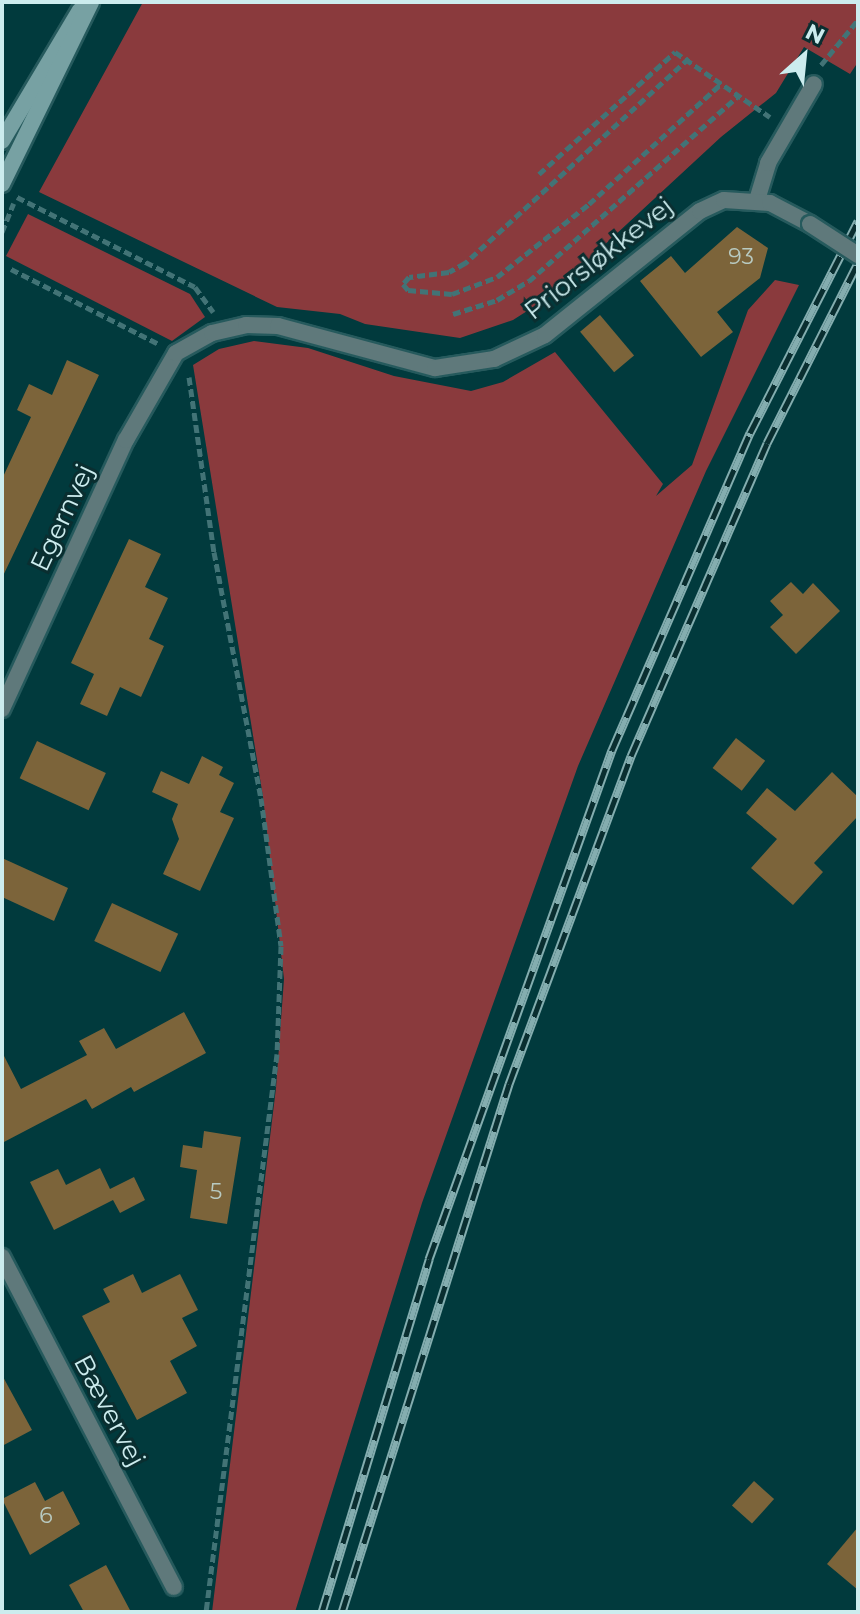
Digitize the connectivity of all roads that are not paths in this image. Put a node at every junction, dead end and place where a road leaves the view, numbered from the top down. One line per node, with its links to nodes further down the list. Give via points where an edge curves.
1 (88, 2): 3 (main road); 4 (main road)
2 (814, 84): 5 (street, via 785,130)
3 (2, 141)
4 (2, 184)
5 (757, 200): 6 (street, Priorsløkkevej, bridge, via 810,224); 7 (street, Priorsløkkevej, via 724,200 700,211 545,335 494,359 435,368 278,326 228,327)
6 (858, 255)
7 (176, 353): 8 (street, Egernvej, via 126,440)
8 (2, 709)
9 (2, 1257): 10 (street, Bævervej)
10 (174, 1587)

